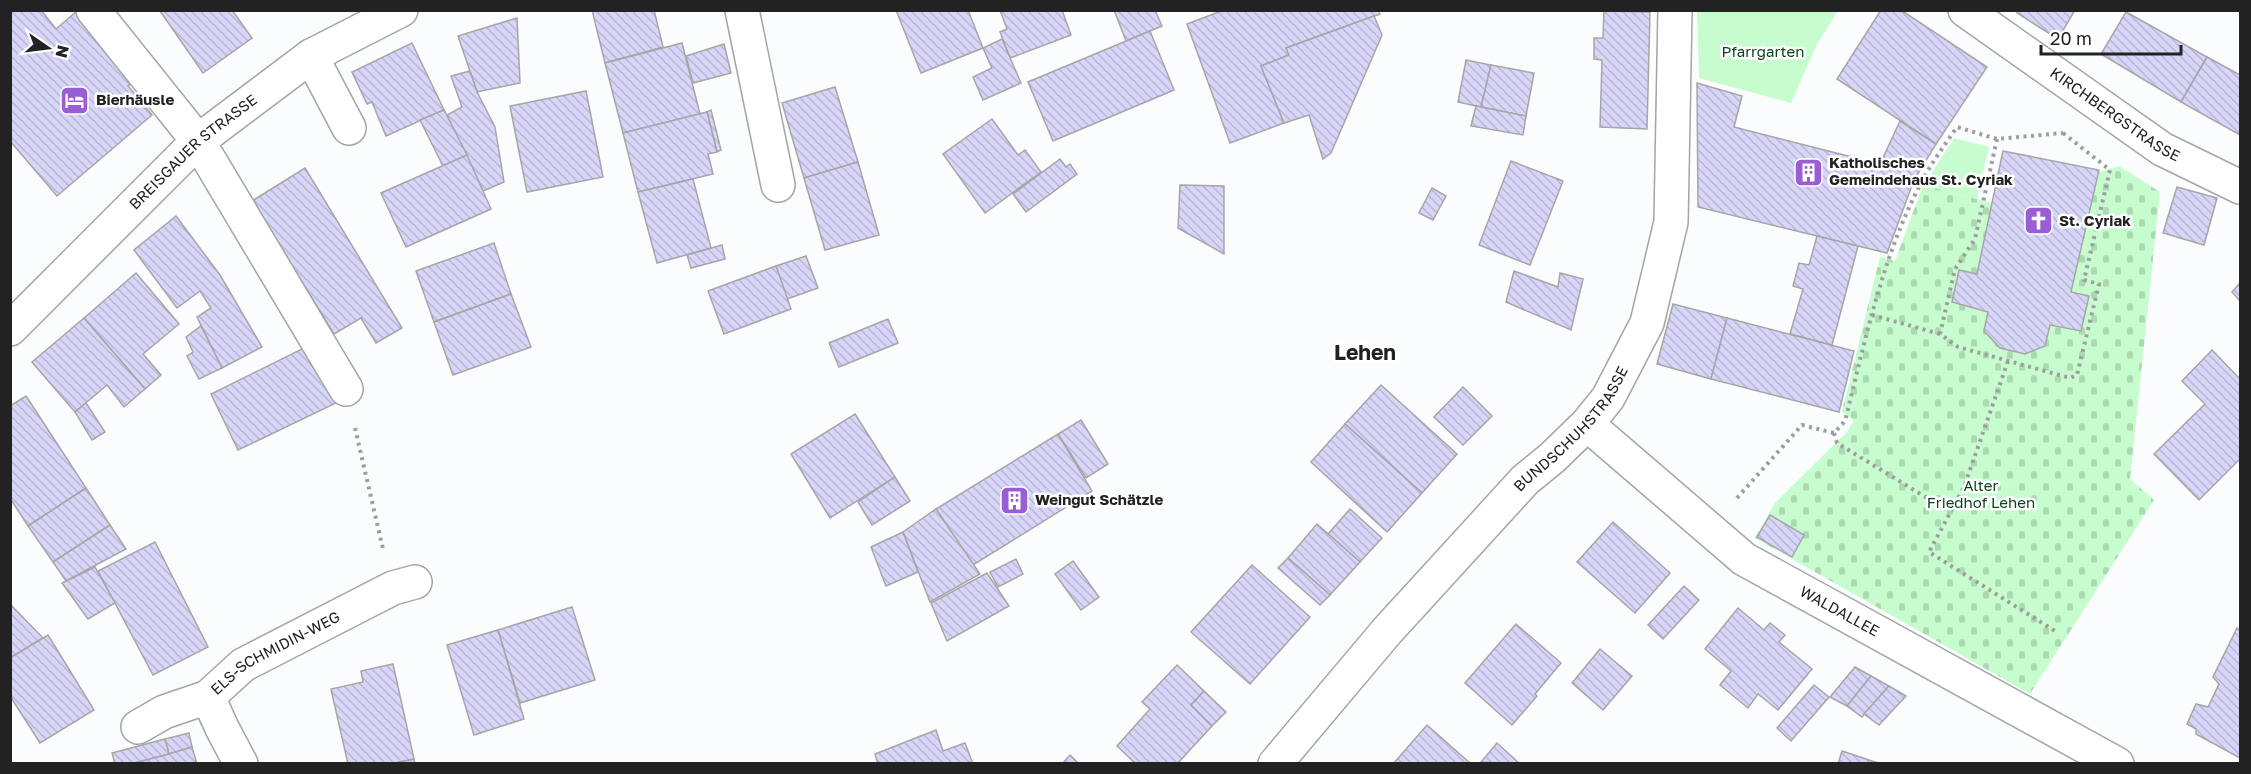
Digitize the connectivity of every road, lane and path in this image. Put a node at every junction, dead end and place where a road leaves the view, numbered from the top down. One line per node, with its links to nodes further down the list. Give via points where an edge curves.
1 (93, 10): 11 (street)
2 (742, 10): 12 (street)
3 (1676, 10): 19 (street, BUNDSCHUHSTRASSE, via 1671,222 1647,323 1608,398)
4 (1965, 10): 7 (street, KIRCHBERGSTRASSE)
5 (390, 12): 6 (street, BREISGAUER STRASSE)
6 (311, 56): 8 (street); 11 (street, BREISGAUER STRASSE)
7 (2086, 96): 9 (path); 13 (street, KIRCHBERGSTRASSE, via 2162,149)
8 (349, 128)
9 (2063, 133): 10 (path); 17 (path, via 2110,170 2084,280 2099,284 2084,348 2077,375 2070,378)
10 (1996, 139): 14 (path, via 1957,127 1920,184 1890,254); 16 (path, via 1975,239 1955,269)
11 (198, 141): 15 (street, BREISGAUER STRASSE); 18 (street)
12 (778, 184)
13 (2241, 187)
14 (1872, 315): 16 (path); 20 (path, via 1845,421)
15 (10, 329)
16 (1940, 334): 17 (path, via 1958,347)
17 (2008, 361): 21 (path, via 1964,487)
18 (345, 389): 23 (path)
19 (1587, 424): 22 (street, WALDALLEE); 28 (street, BUNDSCHUHSTRASSE, via 1525,480 1387,631)
20 (1834, 433): 21 (path, via 1837,443); 22 (path, via 1802,425)
21 (1950, 512): 24 (path, via 1929,552)
22 (1710, 529): 29 (street, WALDALLEE, via 1744,559)
23 (404, 585): 25 (street, ELS-SCHMIDIN-WEG, via 243,664)
24 (2055, 631)
25 (208, 697): 26 (street, via 164,712); 27 (street, ELS-SCHMIDIN-WEG)
26 (138, 727)
27 (241, 764)
28 (1275, 764)
29 (2116, 764)

